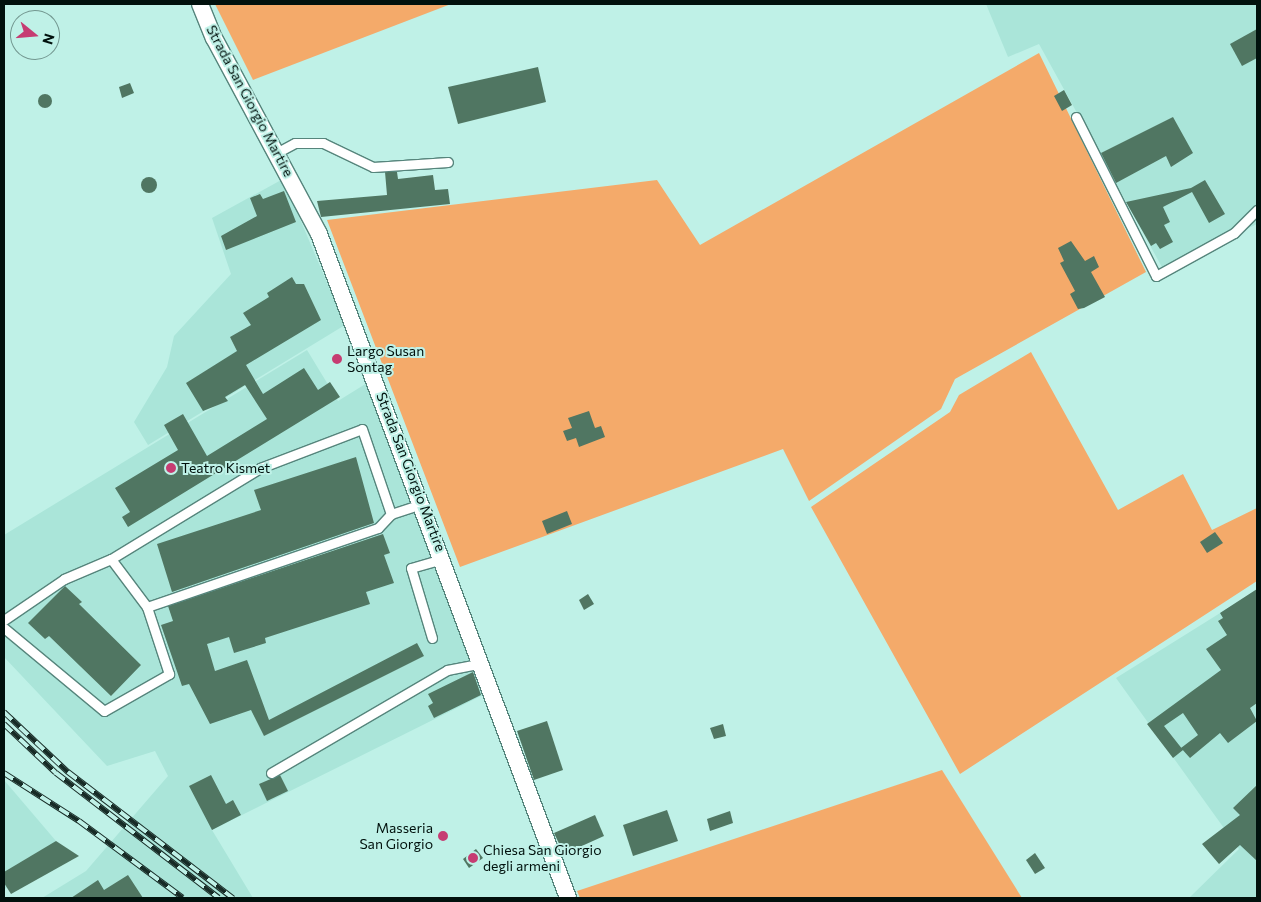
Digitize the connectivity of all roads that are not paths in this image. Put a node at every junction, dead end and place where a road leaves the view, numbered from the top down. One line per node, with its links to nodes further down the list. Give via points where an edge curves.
1 (200, 4): 3 (street, Strada San Giorgio Martire, via 214,38)
2 (1076, 117): 5 (lane, via 1156,276 1234,233)
3 (278, 152): 4 (lane, via 295,143 323,143 373,167); 6 (street, Strada San Giorgio Martire, via 319,234)
4 (448, 162)
5 (1257, 210)
6 (422, 504): 7 (lane); 9 (street, Strada San Giorgio Martire)
7 (391, 514): 8 (lane, via 362,428 260,468); 10 (lane, via 378,528)
8 (111, 559): 10 (lane); 11 (lane, via 64,579)
9 (443, 559): 13 (lane, via 411,568); 14 (street, Strada San Giorgio Martire)
10 (147, 607): 12 (lane, via 169,674 104,712)
11 (4, 620)
12 (4, 628)
13 (432, 638)
14 (482, 662): 15 (lane, via 447,670); 16 (street, Strada San Giorgio Martire)
15 (271, 773)
16 (568, 898)

